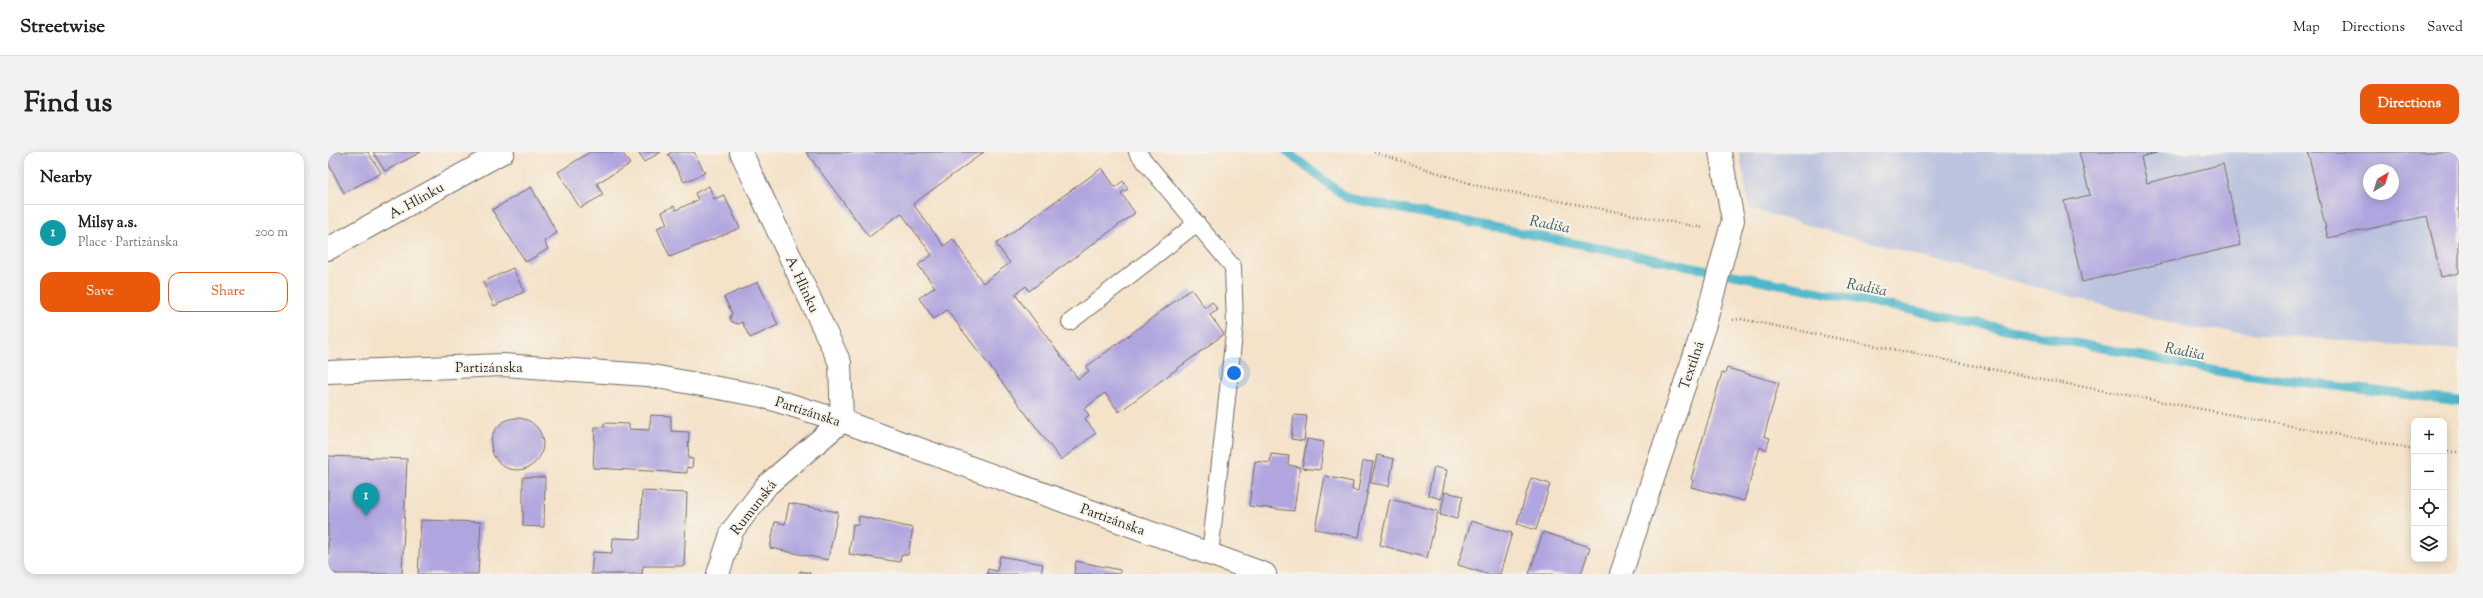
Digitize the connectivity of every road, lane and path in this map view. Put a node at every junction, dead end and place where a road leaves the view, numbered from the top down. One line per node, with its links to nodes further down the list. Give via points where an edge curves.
1 (503, 152): 8 (street, A. Hlinku)
2 (741, 152): 12 (street, A. Hlinku, via 840,363)
3 (1137, 152): 6 (lane)
4 (1374, 152): 7 (path, via 1478,186)
5 (1720, 152): 7 (street, Textilná)
6 (1197, 223): 9 (lane); 16 (lane, via 1233,268 1235,324)
7 (1731, 226): 10 (street, Textilná)
8 (328, 249)
9 (1070, 322)
10 (1705, 324): 13 (path, via 1741,319); 19 (street, Textilná)
11 (328, 372): 12 (street, Partizánska, via 503,365 647,375 762,396)
12 (842, 422): 16 (street, Partizánska); 17 (street, Rumunská, via 767,485 732,531)
13 (2411, 448)
14 (2447, 452): 15 (path)
15 (2459, 452)
16 (1210, 554): 18 (street, Partizánska)
17 (718, 574)
18 (1265, 574)
19 (1621, 574)

